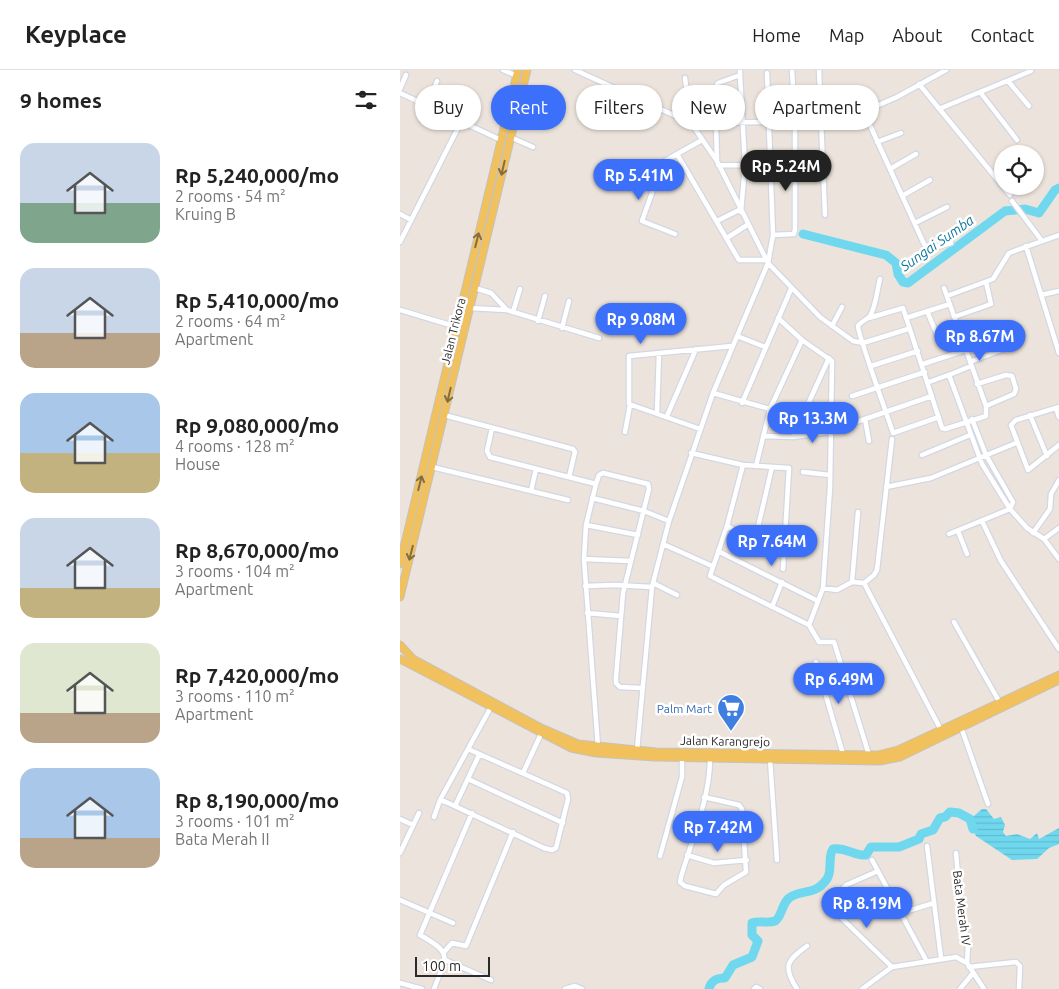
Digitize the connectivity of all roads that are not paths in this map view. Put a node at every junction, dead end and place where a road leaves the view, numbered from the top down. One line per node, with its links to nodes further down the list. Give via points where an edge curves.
1 (504, 70): 9 (street)
2 (526, 70): 40 (main road, Jalan Trikora)
3 (574, 70): 29 (street)
4 (792, 70): 21 (street)
5 (819, 70): 22 (street)
6 (946, 70): 15 (street)
7 (740, 72): 18 (street); 19 (street)
8 (1031, 72): 14 (street)
9 (517, 73): 41 (main road, Jalan Trikora)
10 (767, 73): 20 (street)
11 (406, 75): 23 (street)
12 (685, 78): 17 (street)
13 (437, 81): 16 (street)
14 (1008, 81): 24 (street); 27 (street)
15 (919, 84): 26 (street); 28 (street)
16 (436, 85)
17 (686, 85)
18 (716, 85)
19 (741, 85)
20 (768, 85)
21 (793, 85)
22 (820, 85)
23 (400, 91): 25 (street)
24 (980, 92): 28 (street); 43 (street)
25 (415, 98)
26 (879, 105)
27 (1029, 106)
28 (939, 109): 56 (street)
29 (672, 114)
30 (457, 130): 62 (street)
31 (481, 130): 41 (street)
32 (696, 130): 42 (street)
33 (716, 130): 48 (street)
34 (743, 130): 49 (street)
35 (770, 130): 50 (street)
36 (796, 130): 51 (street)
37 (822, 130): 52 (street)
38 (872, 130): 44 (street)
39 (901, 133): 44 (street)
40 (510, 137): 45 (street); 75 (main road, Jalan Trikora, one-way to 75)
41 (501, 140): 74 (main road, Jalan Trikora, one-way to 41)
42 (702, 140): 46 (street); 48 (street)
43 (1017, 140)
44 (877, 142): 53 (street)
45 (533, 148)
46 (677, 154): 63 (street); 66 (street, via 663,162 642,221)
47 (916, 154): 53 (street)
48 (718, 163): 49 (street); 59 (street)
49 (745, 165): 50 (street); 59 (street)
50 (769, 166): 51 (street); 67 (street)
51 (795, 166): 52 (street); 67 (street, via 794,234)
52 (823, 166): 61 (street)
53 (890, 169): 55 (street)
54 (930, 180): 55 (street)
55 (902, 196): 64 (street)
56 (1010, 196)
57 (1012, 201): 70 (street)
58 (947, 207): 64 (street)
59 (740, 211): 63 (street); 65 (street)
60 (400, 214): 62 (street)
61 (825, 215)
62 (411, 220): 71 (street)
63 (717, 221): 69 (street)
64 (915, 223): 72 (street, via 927,248)
65 (747, 225): 69 (street); 76 (street)
66 (675, 234)
67 (773, 234): 76 (street)
68 (1059, 235): 70 (street)
69 (727, 238): 76 (street, via 739,260)
70 (1042, 241): 73 (street)
71 (400, 242)
72 (951, 243)
73 (1026, 246): 80 (street, via 1009,252 995,276); 86 (street)
74 (473, 259): 75 (main road); 77 (main road, Jalan Trikora)
75 (481, 259): 78 (main road, Jalan Trikora)
76 (766, 262): 84 (street); 106 (street, via 757,293)
77 (469, 277): 78 (main road); 103 (main road, Jalan Trikora)
78 (477, 278): 81 (main road, Jalan Trikora)
79 (880, 279): 99 (street)
80 (986, 282): 88 (street); 97 (street, via 991,304)
81 (475, 288): 92 (main road, Jalan Trikora); 94 (street, via 491,294)
82 (944, 288): 88 (street)
83 (520, 289): 96 (street)
84 (791, 289): 98 (street); 102 (street)
85 (1059, 291): 86 (street)
86 (1041, 295): 117 (street)
87 (545, 296): 101 (street)
88 (947, 296): 90 (street)
89 (570, 301): 104 (street)
90 (950, 304): 95 (street); 97 (street)
91 (842, 307): 102 (street)
92 (470, 308): 94 (street); 137 (main road, Jalan Trikora, one-way to 137)
93 (400, 310): 103 (street)
94 (507, 310): 96 (street)
95 (927, 311): 100 (street); 109 (street, via 939,342)
96 (513, 312): 101 (street)
97 (954, 317): 109 (street)
98 (778, 318): 108 (street); 112 (street)
99 (869, 318): 100 (street, via 902,308); 110 (street, via 858,326)
100 (906, 318): 105 (street)
101 (538, 321): 104 (street)
102 (832, 326): 110 (street)
103 (457, 327): 197 (main road, Jalan Trikora, one-way to 103)
104 (562, 328): 107 (street)
105 (908, 329): 110 (street); 115 (street)
106 (736, 336): 111 (street); 112 (street)
107 (599, 338)
108 (802, 340): 118 (street); 134 (street)
109 (962, 340): 114 (street); 120 (street, via 996,328 1001,335 1004,350)
110 (860, 343): 121 (street)
111 (732, 346): 113 (street); 127 (street)
112 (765, 347): 130 (street)
113 (696, 349): 116 (street); 139 (street)
114 (966, 350): 119 (street); 120 (street)
115 (918, 351): 119 (street); 121 (street)
116 (659, 353): 131 (street, via 629,356); 136 (street)
117 (1059, 353)
118 (828, 358): 149 (street, via 832,364); 152 (street)
119 (923, 364): 122 (street)
120 (970, 364): 123 (street); 125 (street)
121 (871, 366): 126 (street)
122 (925, 372): 124 (street); 126 (street)
123 (953, 373): 124 (street); 144 (street, via 949,375)
124 (929, 382): 129 (street)
125 (977, 384): 132 (street); 132 (street, via 1012,376 1016,389 1014,394)
126 (878, 389): 128 (street); 135 (street)
127 (713, 394): 130 (street); 147 (street)
128 (852, 396)
129 (932, 396): 135 (street); 141 (street)
130 (742, 403): 134 (street)
131 (630, 404): 136 (street); 148 (street)
132 (986, 406): 143 (street, via 986,416)
133 (1057, 408): 138 (street); 140 (street)
134 (770, 409): 151 (street)
135 (886, 412): 141 (street, via 893,433); 142 (street)
136 (657, 413): 139 (street)
137 (444, 415): 146 (street); 164 (main road, Jalan Trikora)
138 (1030, 415): 155 (street, via 1011,424); 160 (street)
139 (667, 416): 147 (street)
140 (1059, 417)
141 (939, 418): 144 (street, via 943,429)
142 (865, 419): 145 (street); 154 (street)
143 (972, 419): 144 (street); 159 (street)
144 (966, 422): 150 (street)
145 (850, 424)
146 (492, 428): 166 (street, via 487,451 489,456); 169 (street, via 573,449)
147 (700, 429): 157 (street)
148 (625, 432)
149 (830, 432): 152 (street); 168 (street)
150 (970, 434): 158 (street); 161 (street)
151 (763, 436): 152 (street); 163 (street)
152 (792, 437)
153 (892, 439): 172 (street)
154 (869, 441)
155 (1016, 443): 159 (street); 160 (street, via 1028,470)
156 (1059, 445): 160 (street)
157 (691, 453): 162 (street); 179 (street)
158 (922, 455)
159 (986, 455): 161 (street); 176 (street, via 1012,500)
160 (1047, 456)
161 (980, 459): 172 (street, via 930,478); 176 (street)
162 (743, 465): 163 (street); 182 (street)
163 (756, 466): 165 (street)
164 (432, 467): 173 (street); 208 (main road, Jalan Trikora, one-way to 208)
165 (772, 467): 189 (street); 192 (street, via 786,467 789,471)
166 (536, 469): 169 (street); 173 (street)
167 (802, 472): 168 (street)
168 (830, 475): 206 (street)
169 (569, 477): 171 (street)
170 (1059, 480): 185 (street, via 1051,494 1050,508)
171 (596, 484): 174 (street); 177 (street, via 603,473 645,482 649,490)
172 (886, 487): 202 (street, via 876,573)
173 (531, 491): 175 (street)
174 (592, 498): 177 (street); 181 (street)
175 (568, 500)
176 (1010, 509): 180 (street); 185 (street)
177 (644, 511): 179 (street); 187 (street)
178 (858, 512): 201 (street)
179 (668, 521): 190 (street)
180 (982, 521): 184 (street); 216 (street, via 1004,567)
181 (586, 525): 187 (street); 194 (street)
182 (727, 526): 189 (street); 191 (street)
183 (1059, 528): 188 (street)
184 (958, 531): 186 (street); 193 (street)
185 (1033, 532): 188 (street)
186 (949, 534)
187 (638, 535): 196 (street)
188 (1044, 539): 195 (street)
189 (754, 540): 192 (street)
190 (663, 544): 198 (street); 204 (street)
191 (718, 551): 198 (street); 200 (street)
192 (783, 554): 199 (street)
193 (967, 554)
194 (584, 559): 196 (street); 205 (street)
195 (1059, 559)
196 (631, 561): 203 (street)
197 (400, 564)
198 (712, 566): 210 (street, via 709,574 713,579)
199 (783, 568)
200 (782, 582): 209 (street); 210 (street)
201 (852, 582): 202 (street); 206 (street, via 840,589)
202 (864, 583): 226 (street)
203 (625, 585): 204 (street); 205 (street); 212 (street)
204 (653, 585): 207 (street); 221 (street)
205 (585, 586): 211 (street)
206 (823, 588): 209 (street)
207 (677, 595)
208 (400, 597)
209 (816, 600): 214 (street)
210 (772, 607): 214 (street)
211 (586, 613): 212 (street); 228 (street)
212 (621, 616): 221 (street, via 616,683 620,687)
213 (954, 622): 222 (street)
214 (809, 625): 234 (street, via 817,641 832,641 835,645)
215 (400, 645): 228 (main road, Jalan Karangrejo, via 413,659 541,728 568,741)
216 (1059, 649)
217 (400, 659): 223 (main road, Jalan Karangrejo)
218 (816, 662): 231 (street)
219 (1059, 674): 222 (main road, Jalan Karangrejo)
220 (1059, 680): 224 (main road, Jalan Karangrejo)
221 (642, 688): 230 (street)
222 (1000, 703): 224 (main road, Jalan Karangrejo)
223 (491, 707): 227 (main road, Jalan Karangrejo); 229 (street)
224 (976, 717): 225 (main road, Jalan Karangrejo); 226 (main road, Jalan Karangrejo)
225 (961, 727): 235 (main road, Jalan Karangrejo, via 886,760); 243 (street)
226 (941, 730): 234 (main road, Jalan Karangrejo, via 898,750)
227 (541, 734): 233 (main road, Jalan Karangrejo, via 571,748 596,753); 238 (street)
228 (598, 747): 230 (main road, Jalan Karangrejo)
229 (468, 748): 232 (street); 241 (street)
230 (637, 750): 233 (main road, Jalan Karangrejo)
231 (843, 754): 234 (main road, Jalan Karangrejo); 235 (main road, Jalan Karangrejo)
232 (479, 755): 238 (street); 239 (street)
233 (682, 755): 235 (main road, Jalan Karangrejo); 236 (main road, Jalan Karangrejo); 257 (street, via 682,777)
234 (869, 755)
235 (808, 757): 237 (main road, Jalan Karangrejo)
236 (710, 758): 237 (main road, Jalan Karangrejo); 240 (street, via 710,776)
237 (770, 759): 259 (street)
238 (523, 773): 248 (street, via 566,793)
239 (468, 779): 242 (street); 248 (street)
240 (704, 797): 250 (street); 252 (street, via 740,805)
241 (440, 800): 242 (street); 246 (street)
242 (456, 804): 244 (street)
243 (988, 804)
244 (472, 813): 251 (street); 264 (street)
245 (418, 814): 249 (street)
246 (434, 817)
247 (400, 819): 249 (street)
248 (563, 823): 251 (street, via 553,850)
249 (413, 825): 254 (street)
250 (696, 827): 252 (street, via 722,833); 256 (street)
251 (512, 832): 268 (street, via 466,946 452,943)
252 (744, 832): 258 (street)
253 (927, 846): 263 (street)
254 (400, 853)
255 (956, 853): 272 (street, Bata Merah IV)
256 (687, 855): 258 (street, via 714,863); 258 (street, via 681,884 714,894 745,873)
257 (660, 856)
258 (747, 860)
259 (777, 860)
260 (872, 860): 261 (street)
261 (878, 871): 265 (street); 273 (street, via 846,885 828,905)
262 (400, 900): 264 (street)
263 (934, 903): 265 (street); 269 (street)
264 (430, 912): 266 (street); 268 (street, via 420,935)
265 (901, 913): 271 (street)
266 (453, 923)
267 (807, 946): 283 (street, via 794,957 787,969)
268 (444, 952): 270 (street)
269 (941, 958): 271 (street); 272 (street, via 959,957)
270 (445, 960): 275 (street); 278 (street)
271 (926, 960): 273 (street)
272 (968, 965): 274 (street); 287 (street, via 1016,962 1020,966)
273 (892, 967): 284 (street)
274 (973, 973): 285 (street); 286 (street)
275 (491, 980)
276 (400, 983): 277 (street)
277 (422, 989)
278 (434, 989)
279 (565, 989): 280 (street, via 572,986)
280 (582, 989)
281 (754, 989): 282 (street)
282 (760, 989)
283 (797, 989)
284 (862, 989)
285 (960, 989)
286 (984, 989)
287 (1019, 989)

